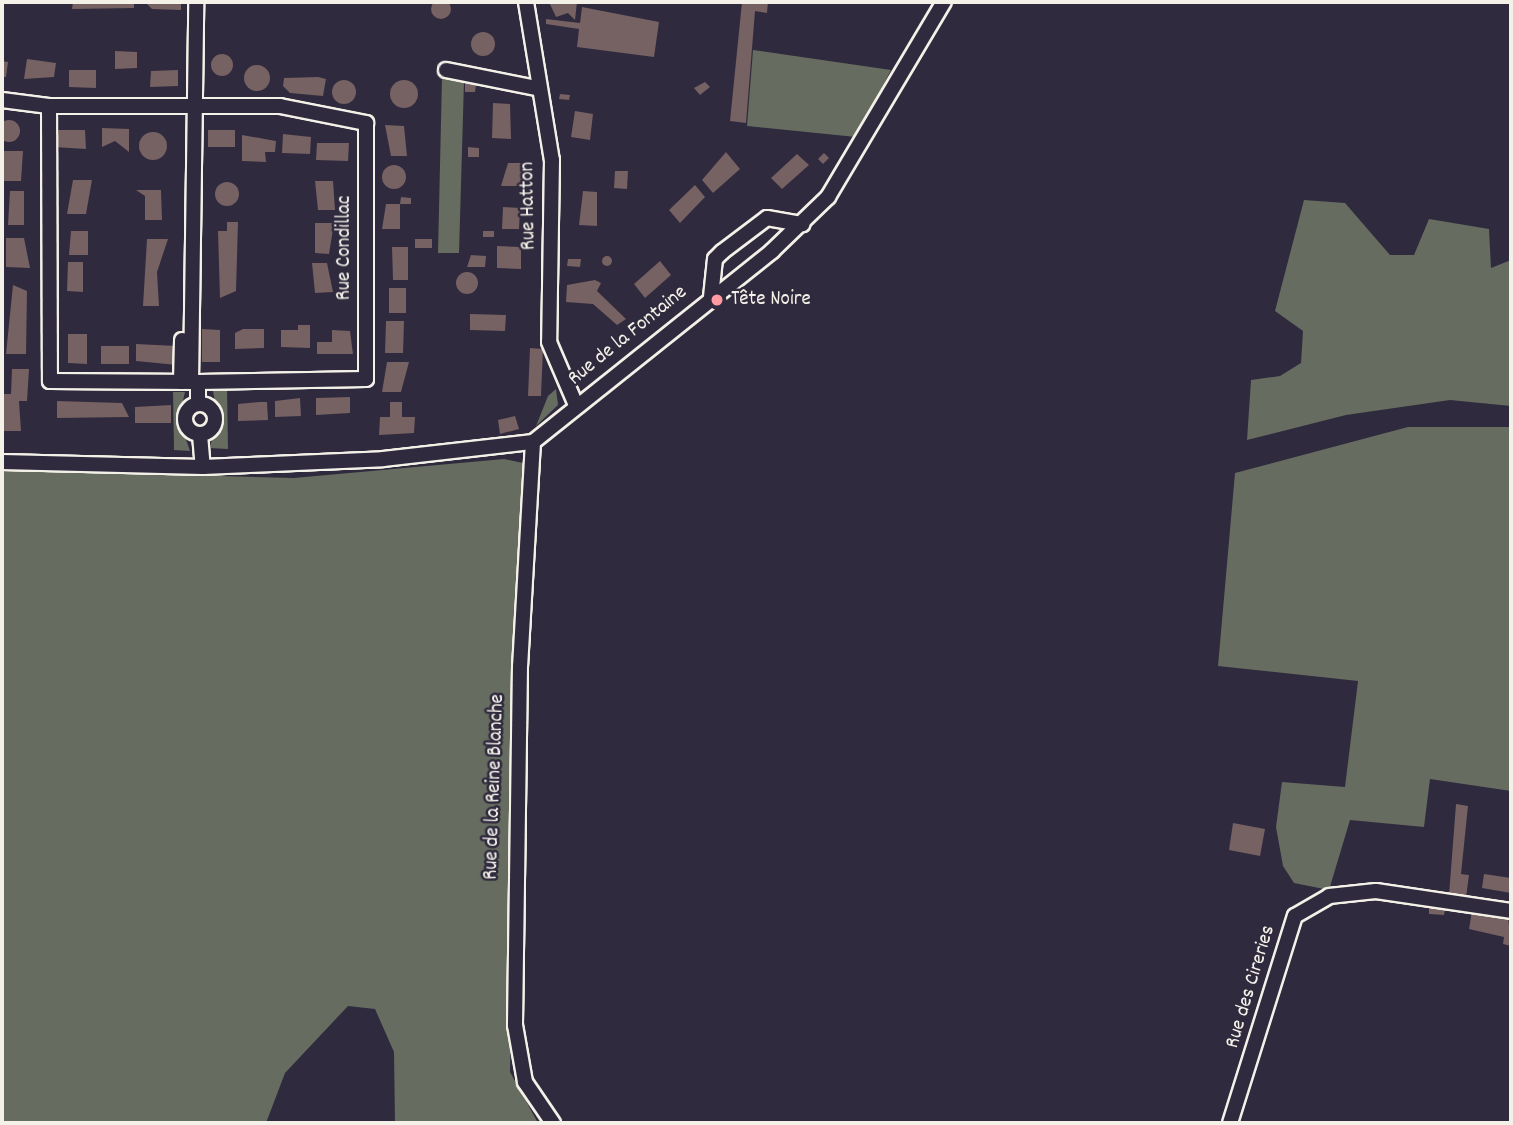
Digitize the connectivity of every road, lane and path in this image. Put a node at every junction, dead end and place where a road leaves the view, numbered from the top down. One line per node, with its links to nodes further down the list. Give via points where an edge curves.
1 (196, 2): 8 (street)
2 (526, 2): 5 (street, Rue Hatton)
3 (944, 2): 9 (street, Rue de la Fontaine, via 845,174)
4 (446, 69): 5 (street)
5 (536, 88): 13 (street, Rue Hatton, via 552,172 549,342)
6 (2, 100): 7 (street)
7 (49, 106): 8 (street); 11 (street, Rue Condillac, via 50,381)
8 (189, 106): 11 (street, via 184,181 192,191); 11 (street, Rue Condillac, via 280,106 366,123 366,379)
9 (802, 224): 10 (street, Rue de la Fontaine); 10 (street, via 766,218 722,252 715,259)
10 (711, 297): 13 (street, Rue de la Fontaine)
11 (190, 382): 12 (street)
12 (198, 404): 14 (street, via 215,418); 14 (street, via 184,418 190,431)
13 (576, 405): 15 (street, Rue de la Fontaine)
14 (200, 435): 17 (street)
15 (533, 442): 17 (street, via 383,459); 19 (street, Rue de la Reine Blanche, via 520,666 515,1025 525,1082)
16 (2, 462): 17 (street, via 69,469)
17 (203, 467)
18 (1511, 911): 20 (street, Rue des Cireries, via 1376,891 1329,896 1295,916)
19 (553, 1123)
20 (1230, 1123)

